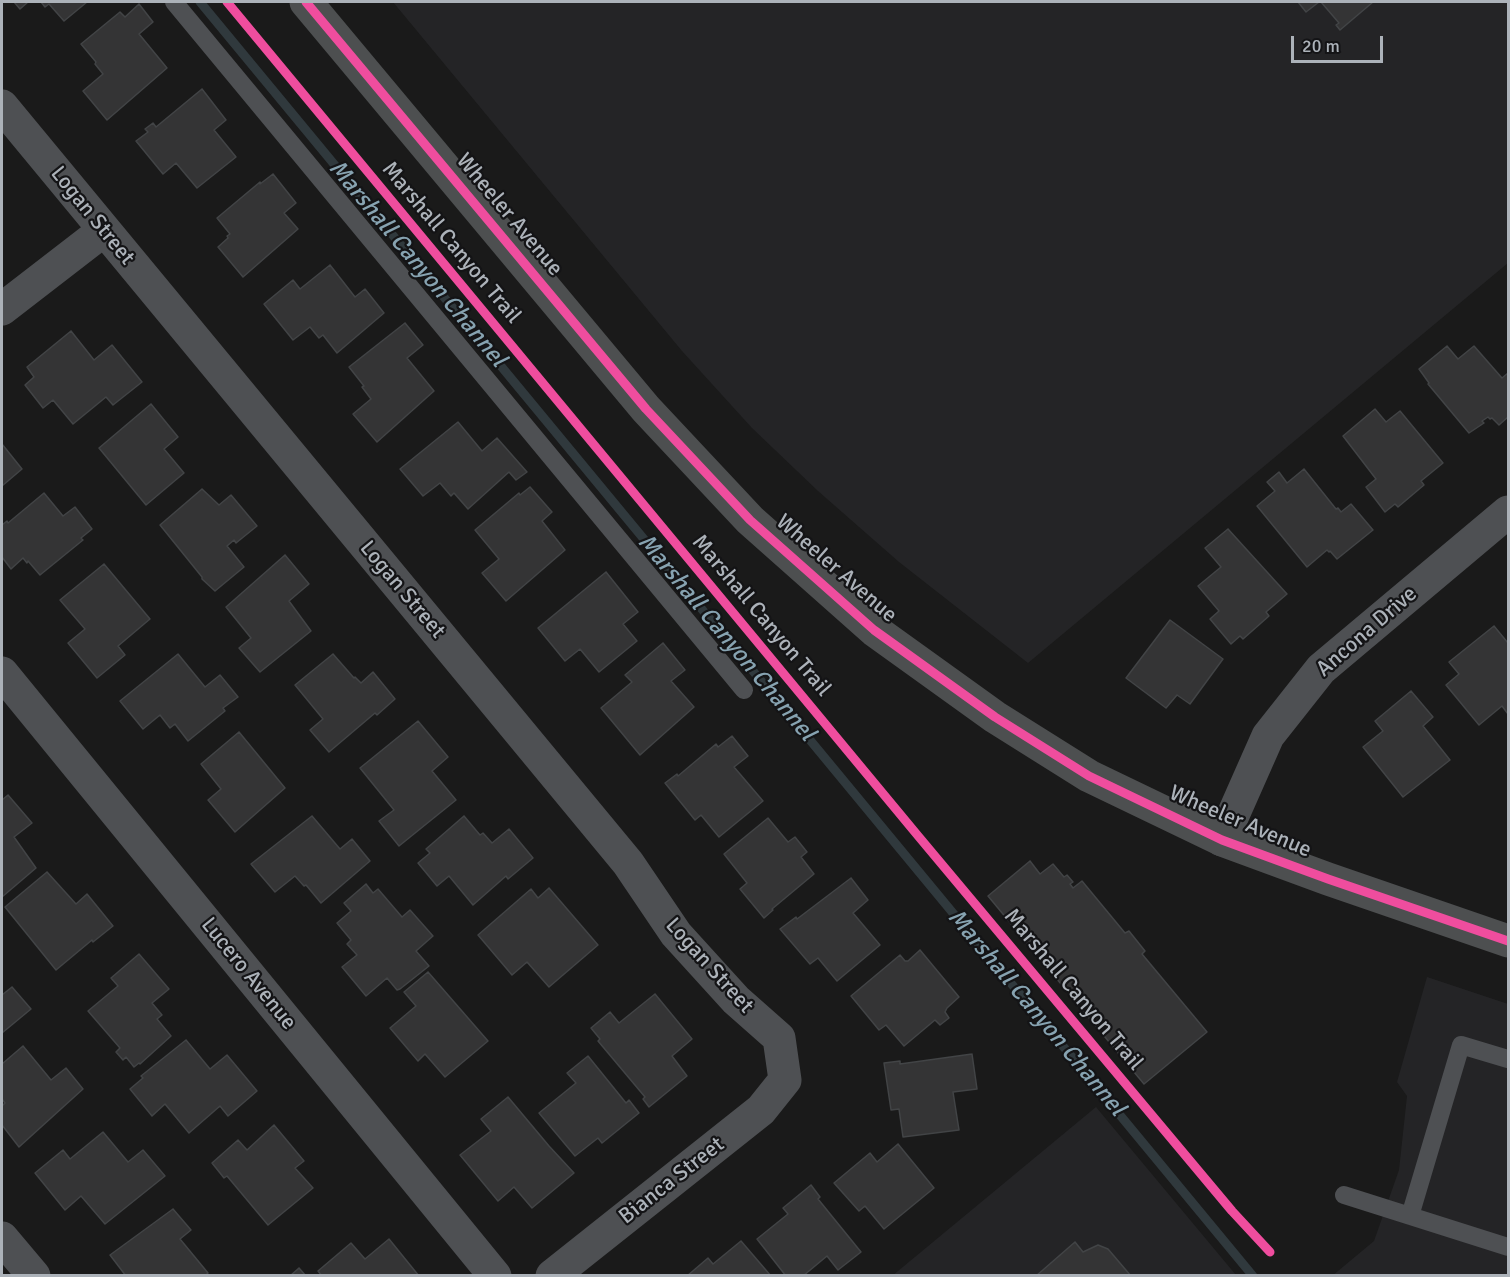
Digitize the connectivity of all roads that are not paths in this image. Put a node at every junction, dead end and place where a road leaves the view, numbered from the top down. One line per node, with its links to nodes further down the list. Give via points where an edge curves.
1 (174, 2): 8 (lane)
2 (306, 2): 9 (main road, Wheeler Avenue, via 646,409 750,520 874,630 995,717 1089,776)
3 (2, 106): 4 (street, Logan Street)
4 (103, 231): 5 (street); 12 (street, Logan Street, via 628,863 676,934 736,1000 780,1038)
5 (2, 309)
6 (1509, 512): 9 (street, Ancona Drive, via 1321,669 1268,736)
7 (2, 673): 18 (street, Lucero Avenue)
8 (744, 690)
9 (1222, 840): 10 (main road, Wheeler Avenue)
10 (1509, 941)
11 (1509, 1059): 14 (lane, via 1461,1045)
12 (785, 1080): 19 (street, Bianca Street, via 761,1110)
13 (1344, 1195): 14 (lane)
14 (1410, 1216): 16 (lane)
15 (2, 1238): 17 (street)
16 (1509, 1247)
17 (34, 1275)
18 (495, 1275)
19 (552, 1275)

